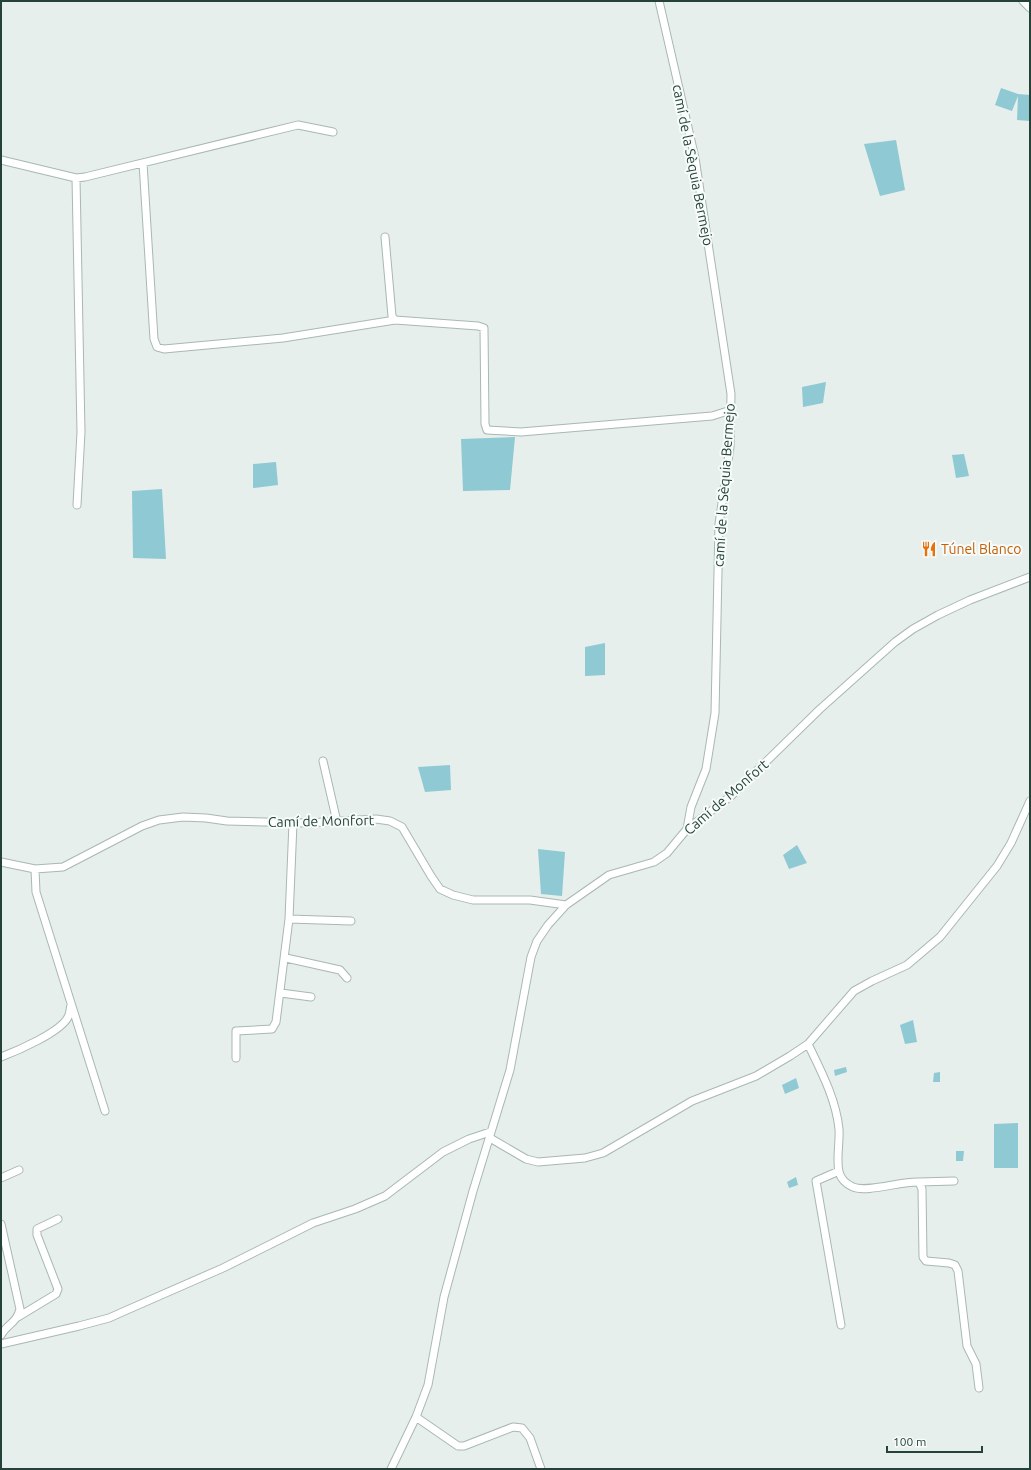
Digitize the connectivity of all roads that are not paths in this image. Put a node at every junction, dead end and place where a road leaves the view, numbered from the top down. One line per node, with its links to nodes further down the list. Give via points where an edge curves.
1 (659, 1): 10 (street, camí de la Sèquia Bermejo, via 695,158 731,394)
2 (1023, 1): 3 (street)
3 (1030, 8)
4 (333, 132): 6 (street, via 298,125)
5 (1, 160): 7 (street)
6 (143, 162): 7 (street); 9 (street, via 154,339 157,347 164,349 283,338)
7 (76, 178): 11 (street, via 81,432)
8 (385, 237): 9 (street, via 392,316)
9 (395, 320): 10 (street, via 484,328 487,430 521,432 712,416)
10 (731, 410): 17 (street, camí de la Sèquia Bermejo, via 730,447 719,524 715,713 706,769)
11 (77, 505)
12 (1030, 578): 17 (street, Camí de Monfort, via 970,600 913,629 845,686 731,796)
13 (323, 761): 15 (street)
14 (1030, 801): 28 (street, via 1011,843 997,866 940,936 907,965 854,991)
15 (337, 822): 16 (street, Camí de Monfort); 20 (street, Camí de Monfort, via 376,819 390,821 402,827 440,889 453,895 474,900 530,900)
16 (293, 823): 19 (street, Camí de Monfort, via 183,817 159,820 125,834 63,867); 21 (street)
17 (687, 829): 20 (street, Camí de Monfort, via 667,853 654,862 609,875)
18 (1, 862): 19 (street, Camí de Monfort)
19 (34, 869): 27 (street, via 36,892)
20 (566, 904): 32 (street, via 537,941 531,957 516,1048)
21 (289, 919): 22 (street); 23 (street)
22 (351, 921)
23 (286, 958): 24 (street, via 340,970); 25 (street)
24 (347, 978)
25 (281, 992): 26 (street); 30 (street, via 276,1022 272,1029 236,1031)
26 (311, 997)
27 (71, 1003): 29 (street, via 68,1017 60,1026 23,1049); 31 (street)
28 (808, 1044): 32 (street, via 756,1076 692,1101 603,1153 585,1158 538,1162 526,1159); 34 (street, via 837,1112)
29 (1, 1057)
30 (236, 1058)
31 (105, 1111)
32 (490, 1135): 43 (street, via 469,1139 443,1152 385,1196 313,1223 223,1268 109,1318); 45 (street, via 444,1297 428,1385)
33 (19, 1170): 35 (street)
34 (839, 1172): 36 (street, via 843,1180 854,1188); 41 (street, via 816,1181)
35 (1, 1178)
36 (919, 1182): 37 (street); 44 (street, via 922,1189 923,1257 926,1261 950,1262 958,1271 967,1346 976,1364)
37 (954, 1182)
38 (58, 1219): 40 (street, via 37,1229 58,1289 56,1294)
39 (1, 1224): 40 (street, via 20,1309)
40 (18, 1318): 42 (street)
41 (841, 1325)
42 (1, 1335)
43 (1, 1344)
44 (979, 1388)
45 (416, 1417): 46 (street); 47 (street, via 458,1446 513,1427 522,1428 530,1438)
46 (391, 1469)
47 (541, 1469)

